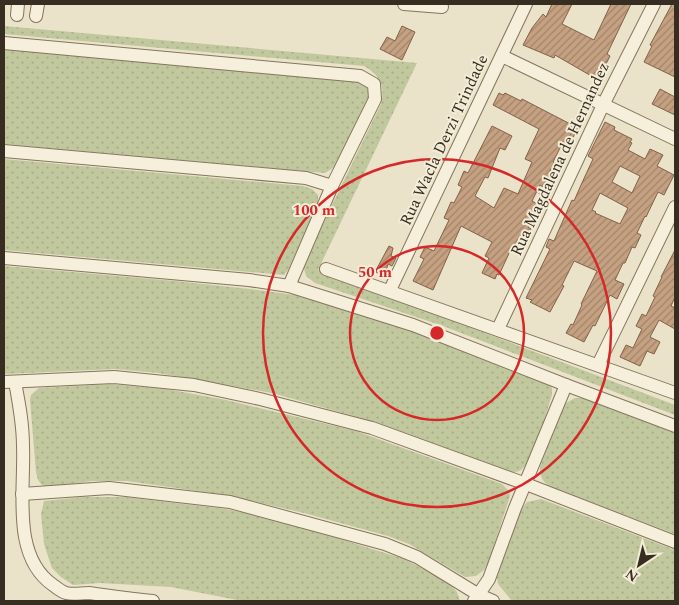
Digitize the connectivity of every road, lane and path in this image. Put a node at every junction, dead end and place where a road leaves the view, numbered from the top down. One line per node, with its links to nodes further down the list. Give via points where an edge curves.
1 (404, 4): 4 (street)
2 (526, 4): 6 (street, Rua Wacla Derzi Trindade)
3 (654, 4): 7 (street, Rua Magdalena de Hernandez)
4 (442, 7)
5 (4, 43): 10 (street, via 360,76 374,84 375,99)
6 (502, 56): 7 (street); 15 (street, Rua Wacla Derzi Trindade)
7 (603, 105): 8 (street); 16 (street, Rua Magdalena de Hernandez)
8 (675, 139)
9 (4, 151): 10 (street, via 306,178)
10 (332, 186): 14 (street)
11 (675, 207): 17 (street)
12 (4, 258): 14 (street)
13 (326, 269): 15 (street)
14 (289, 286): 19 (street, via 413,325)
15 (390, 290): 16 (street)
16 (498, 329): 17 (street)
17 (598, 365): 20 (street)
18 (9, 382): 22 (street, via 114,377 194,385 346,420); 23 (street, via 20,409 24,466)
19 (566, 385): 21 (street); 22 (street)
20 (675, 393)
21 (675, 426)
22 (526, 484): 24 (street); 25 (street, via 489,579)
23 (22, 494): 25 (street, via 109,488 230,502 385,544 417,556); 26 (street, via 29,552 42,577 65,593)
24 (675, 542)
25 (477, 598): 27 (street)
26 (153, 601)
27 (493, 601)

